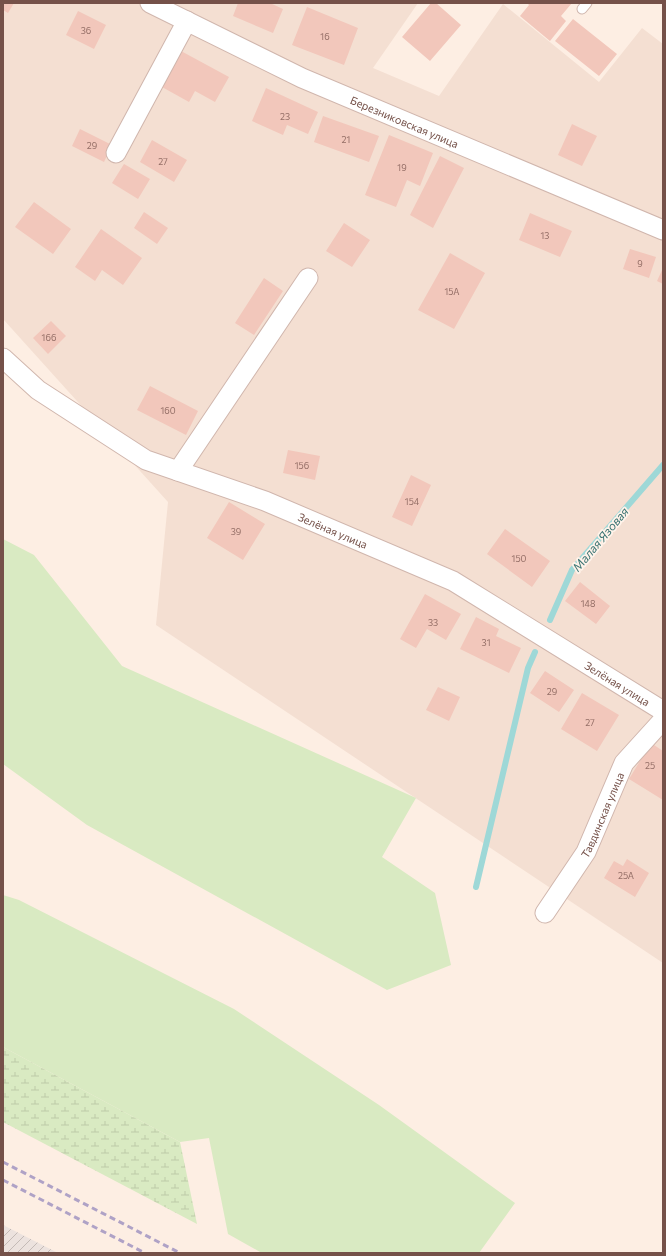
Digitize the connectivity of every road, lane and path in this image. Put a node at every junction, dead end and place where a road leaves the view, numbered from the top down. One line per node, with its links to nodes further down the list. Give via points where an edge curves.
1 (150, 3): 2 (street, Березниковская улица)
2 (187, 21): 3 (street); 4 (street, Березниковская улица, via 302,78)
3 (116, 152)
4 (663, 230)
5 (308, 278): 7 (street)
6 (3, 358): 7 (street, Зелёная улица, via 38,390 127,448 146,460)
7 (178, 471): 8 (street, Зелёная улица, via 265,501 453,581)
8 (663, 711)
9 (663, 720): 10 (street, Тавдинская улица, via 624,763 586,852)
10 (545, 913)

